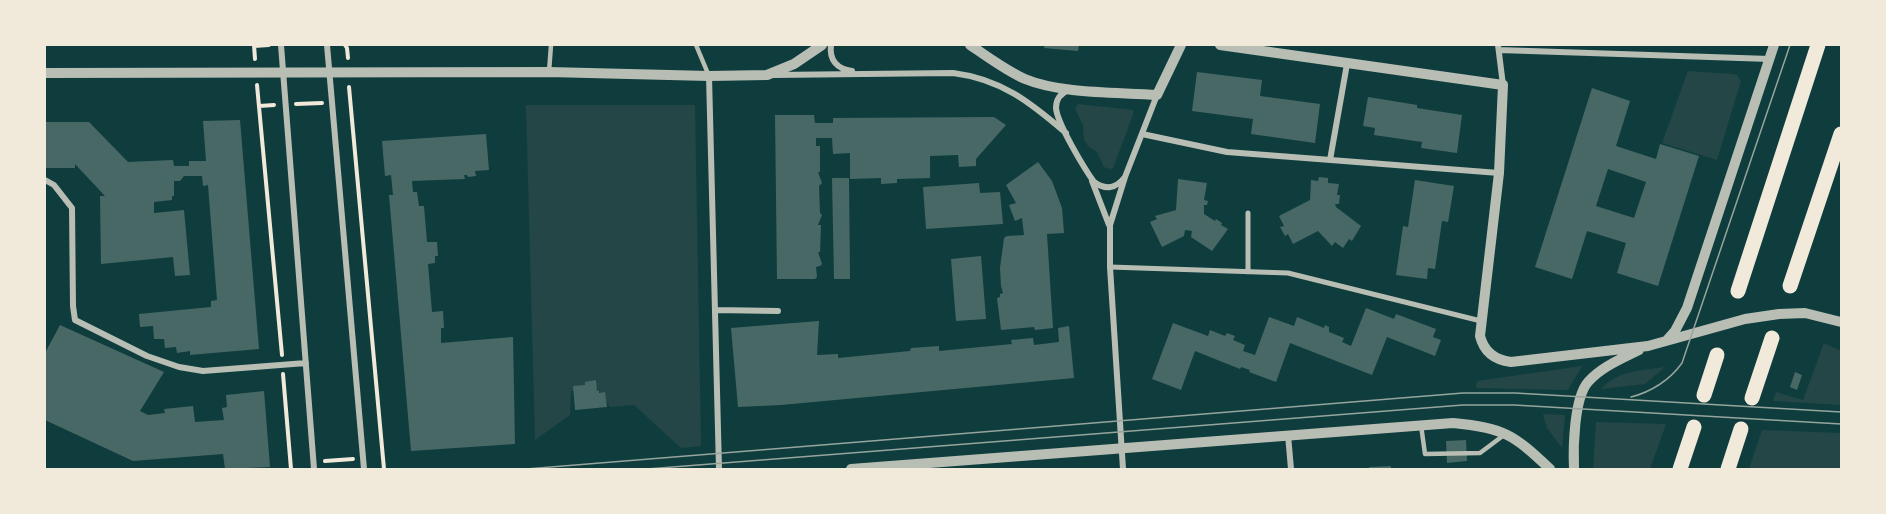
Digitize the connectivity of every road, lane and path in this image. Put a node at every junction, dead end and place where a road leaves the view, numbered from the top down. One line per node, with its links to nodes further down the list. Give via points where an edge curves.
1 (281, 45): 16 (street)
2 (327, 45): 15 (street)
3 (551, 45): 17 (lane)
4 (696, 45): 21 (lane)
5 (822, 45): 20 (street, via 794,64)
6 (831, 45): 19 (street, via 831,56 838,67)
7 (970, 45): 23 (street, via 1016,74 1046,85)
8 (1181, 45): 24 (street)
9 (1220, 45): 14 (street)
10 (1774, 45): 13 (street)
11 (1818, 45): 42 (main road)
12 (1499, 47): 13 (street); 22 (street)
13 (1770, 59): 48 (street, via 1687,308 1676,331)
14 (1347, 64): 22 (street); 32 (street)
15 (329, 71): 16 (street); 17 (street); 26 (street)
16 (283, 72): 18 (street); 27 (street)
17 (549, 72): 21 (street)
18 (45, 73)
19 (875, 74): 20 (street); 29 (street, via 962,74 986,79 1026,100)
20 (767, 75): 21 (street)
21 (709, 76): 43 (street)
22 (1503, 85): 33 (street)
23 (1076, 89): 24 (street); 29 (street, via 1064,92 1057,102 1057,114)
24 (1157, 95): 30 (street)
25 (258, 98): 28 (path)
26 (332, 103): 27 (path); 64 (street); 65 (path, via 350,100)
27 (285, 104): 28 (path); 51 (street)
28 (259, 106): 52 (path)
29 (1066, 133): 34 (street)
30 (1142, 134): 32 (street, via 1227,152); 35 (street)
31 (1841, 134): 41 (main road)
32 (1330, 160): 33 (street)
33 (1499, 173): 45 (street)
34 (1090, 177): 35 (street, via 1098,185 1110,188); 38 (street)
35 (1125, 177): 38 (street)
36 (45, 180): 52 (street, via 54,185 72,208 75,320 179,368 203,371)
37 (1248, 213): 40 (street)
38 (1110, 225): 39 (street)
39 (1110, 267): 40 (street); 60 (street)
40 (1248, 272): 45 (street, via 1288,273)
41 (1790, 286)
42 (1738, 291)
43 (716, 310): 44 (street); 66 (street)
44 (778, 311)
45 (1481, 321): 49 (street, via 1480,336 1486,350 1493,357 1511,362)
46 (1841, 322): 48 (street, via 1805,313 1779,314 1703,329)
47 (1772, 338): 54 (main road)
48 (1665, 342): 49 (street)
49 (1648, 346): 71 (street, via 1612,363 1584,389 1576,428)
50 (1717, 355): 53 (main road)
51 (306, 363): 52 (street); 63 (street)
52 (282, 364): 62 (path)
53 (1704, 395)
54 (1752, 398)
55 (1421, 425): 58 (street, via 1485,426); 58 (lane, via 1425,454 1480,453); 59 (street)
56 (1694, 427): 72 (main road)
57 (1742, 429): 73 (main road)
58 (1506, 433): 70 (street)
59 (1288, 435): 60 (street); 69 (street)
60 (1121, 448): 61 (street); 68 (street)
61 (919, 466): 67 (street)
62 (291, 469)
63 (314, 469)
64 (364, 469)
65 (384, 469)
66 (719, 469)
67 (851, 469)
68 (1123, 469)
69 (1291, 469)
70 (1550, 469)
71 (1574, 469)
72 (1680, 469)
73 (1728, 469)

